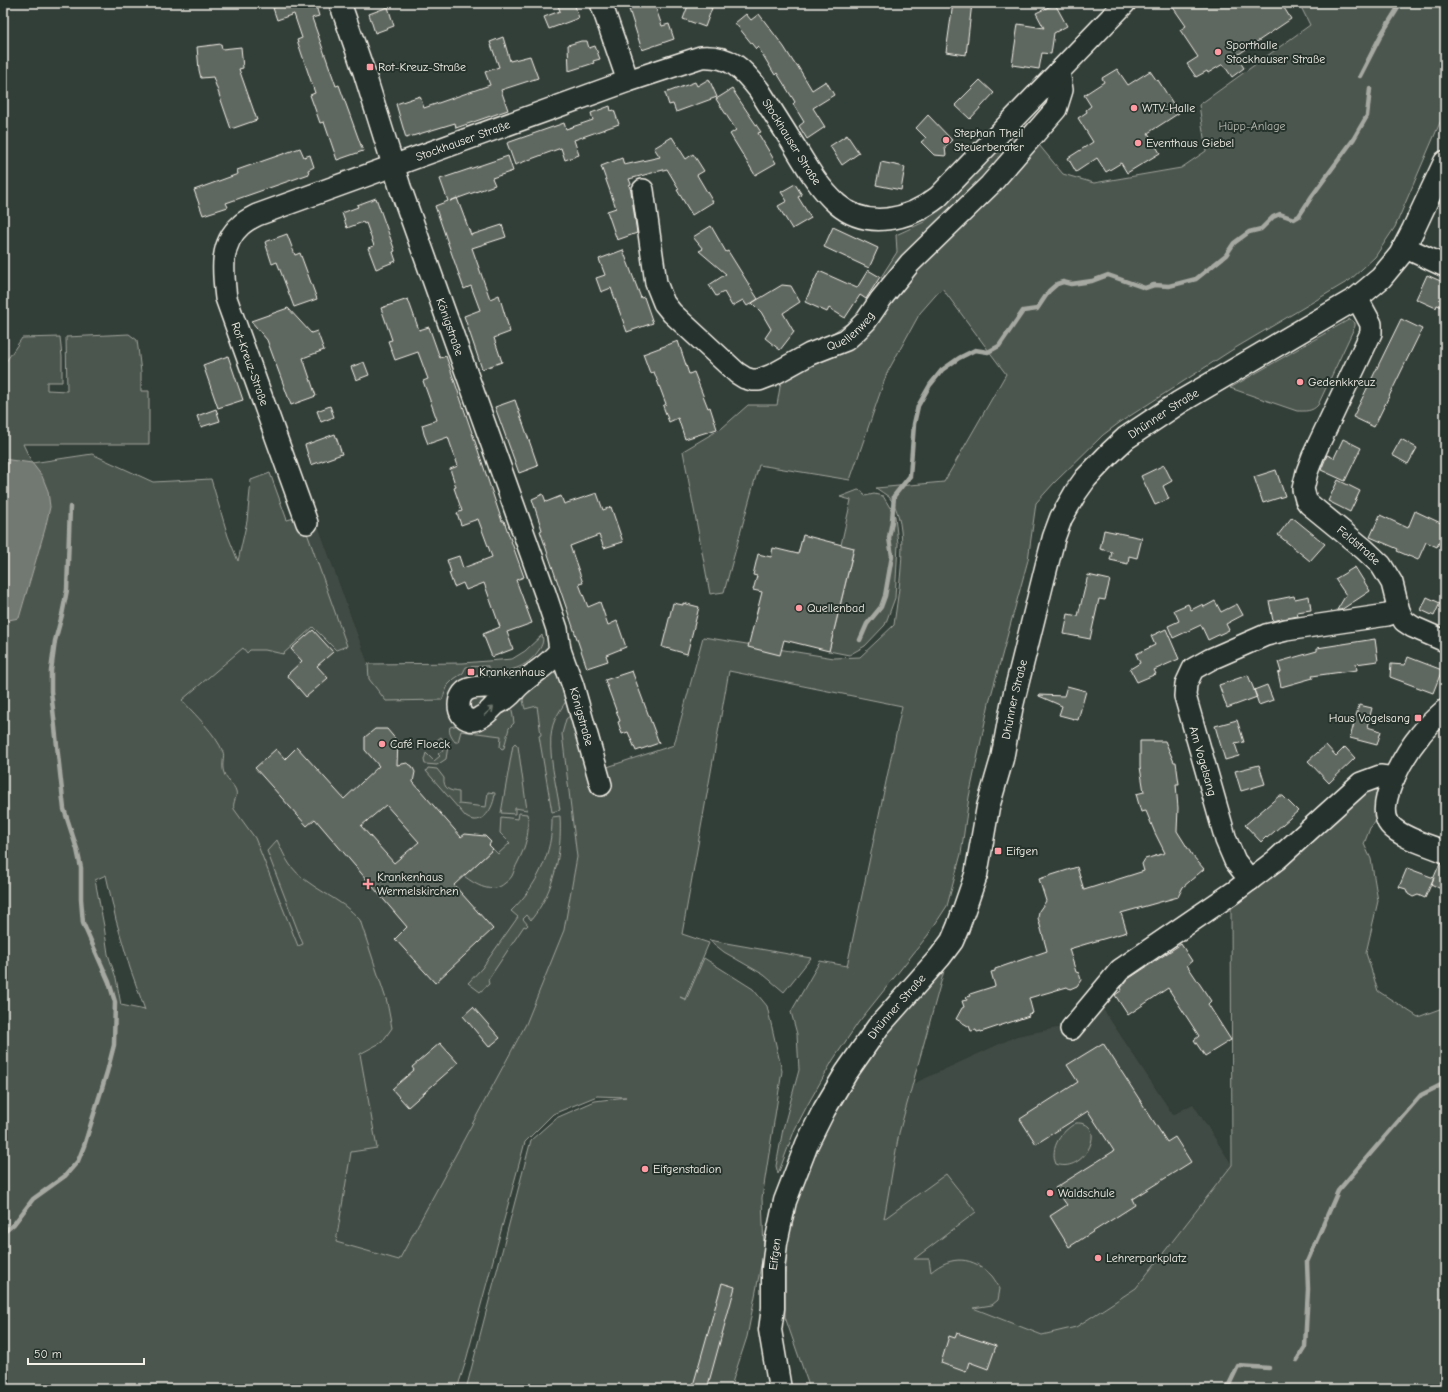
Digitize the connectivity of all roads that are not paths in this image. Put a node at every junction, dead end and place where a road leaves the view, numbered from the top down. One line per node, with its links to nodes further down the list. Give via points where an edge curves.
1 (340, 3): 7 (street, Königstraße)
2 (601, 3): 5 (street)
3 (1125, 3): 4 (street, Stockhauser Straße)
4 (1059, 71): 5 (street, Stockhauser Straße, via 938,197 914,212 881,220 847,211 829,196 816,182 759,90 735,64 711,56 701,57); 8 (street, Quellenweg, via 1062,90 1056,110 990,186 910,263 866,321 846,340 810,354 759,380 745,378 737,373 664,303 656,283)
5 (628, 81): 7 (street, Stockhauser Straße)
6 (1445, 162): 9 (main road, Dhünner Straße)
7 (394, 166): 12 (street, Rot-Kreuz-Straße, via 256,215 241,225 229,238 224,256 226,298); 15 (street, Königstraße, via 545,593 557,629)
8 (643, 190)
9 (1404, 247): 10 (street); 11 (main road, Dhünner Straße, via 1387,272)
10 (1445, 266)
11 (1357, 298): 13 (street, Feldstraße, via 1371,324 1371,333 1322,437 1307,472 1303,489 1309,504 1381,565 1392,583); 23 (main road, Dhünner Straße, via 1197,391 1144,425 1111,452 1076,492 1061,518 1054,537 1012,705 1002,759 988,807 976,874 958,928 940,957 878,1027 846,1074 807,1144)
12 (308, 523)
13 (1399, 611): 14 (street, Feldstraße, via 1408,625); 21 (street, Am Vogelsang, via 1266,635 1193,669 1186,684 1185,696 1226,840 1234,861)
14 (1445, 641)
15 (560, 650): 16 (street); 19 (street, Königstraße)
16 (515, 690)
17 (1445, 710): 18 (street, via 1407,752)
18 (1394, 778): 20 (street, via 1385,811 1389,822 1397,831); 21 (street, via 1380,776 1361,784)
19 (601, 785)
20 (1445, 852)
21 (1250, 880): 22 (street, via 1120,970)
22 (1071, 1029)
23 (785, 1201): 24 (main road, Eifgen, via 776,1243)
24 (773, 1308): 25 (main road, Eifgen, via 770,1330); 26 (main road, Eifgen, via 780,1328)
25 (780, 1389)
26 (791, 1389)

